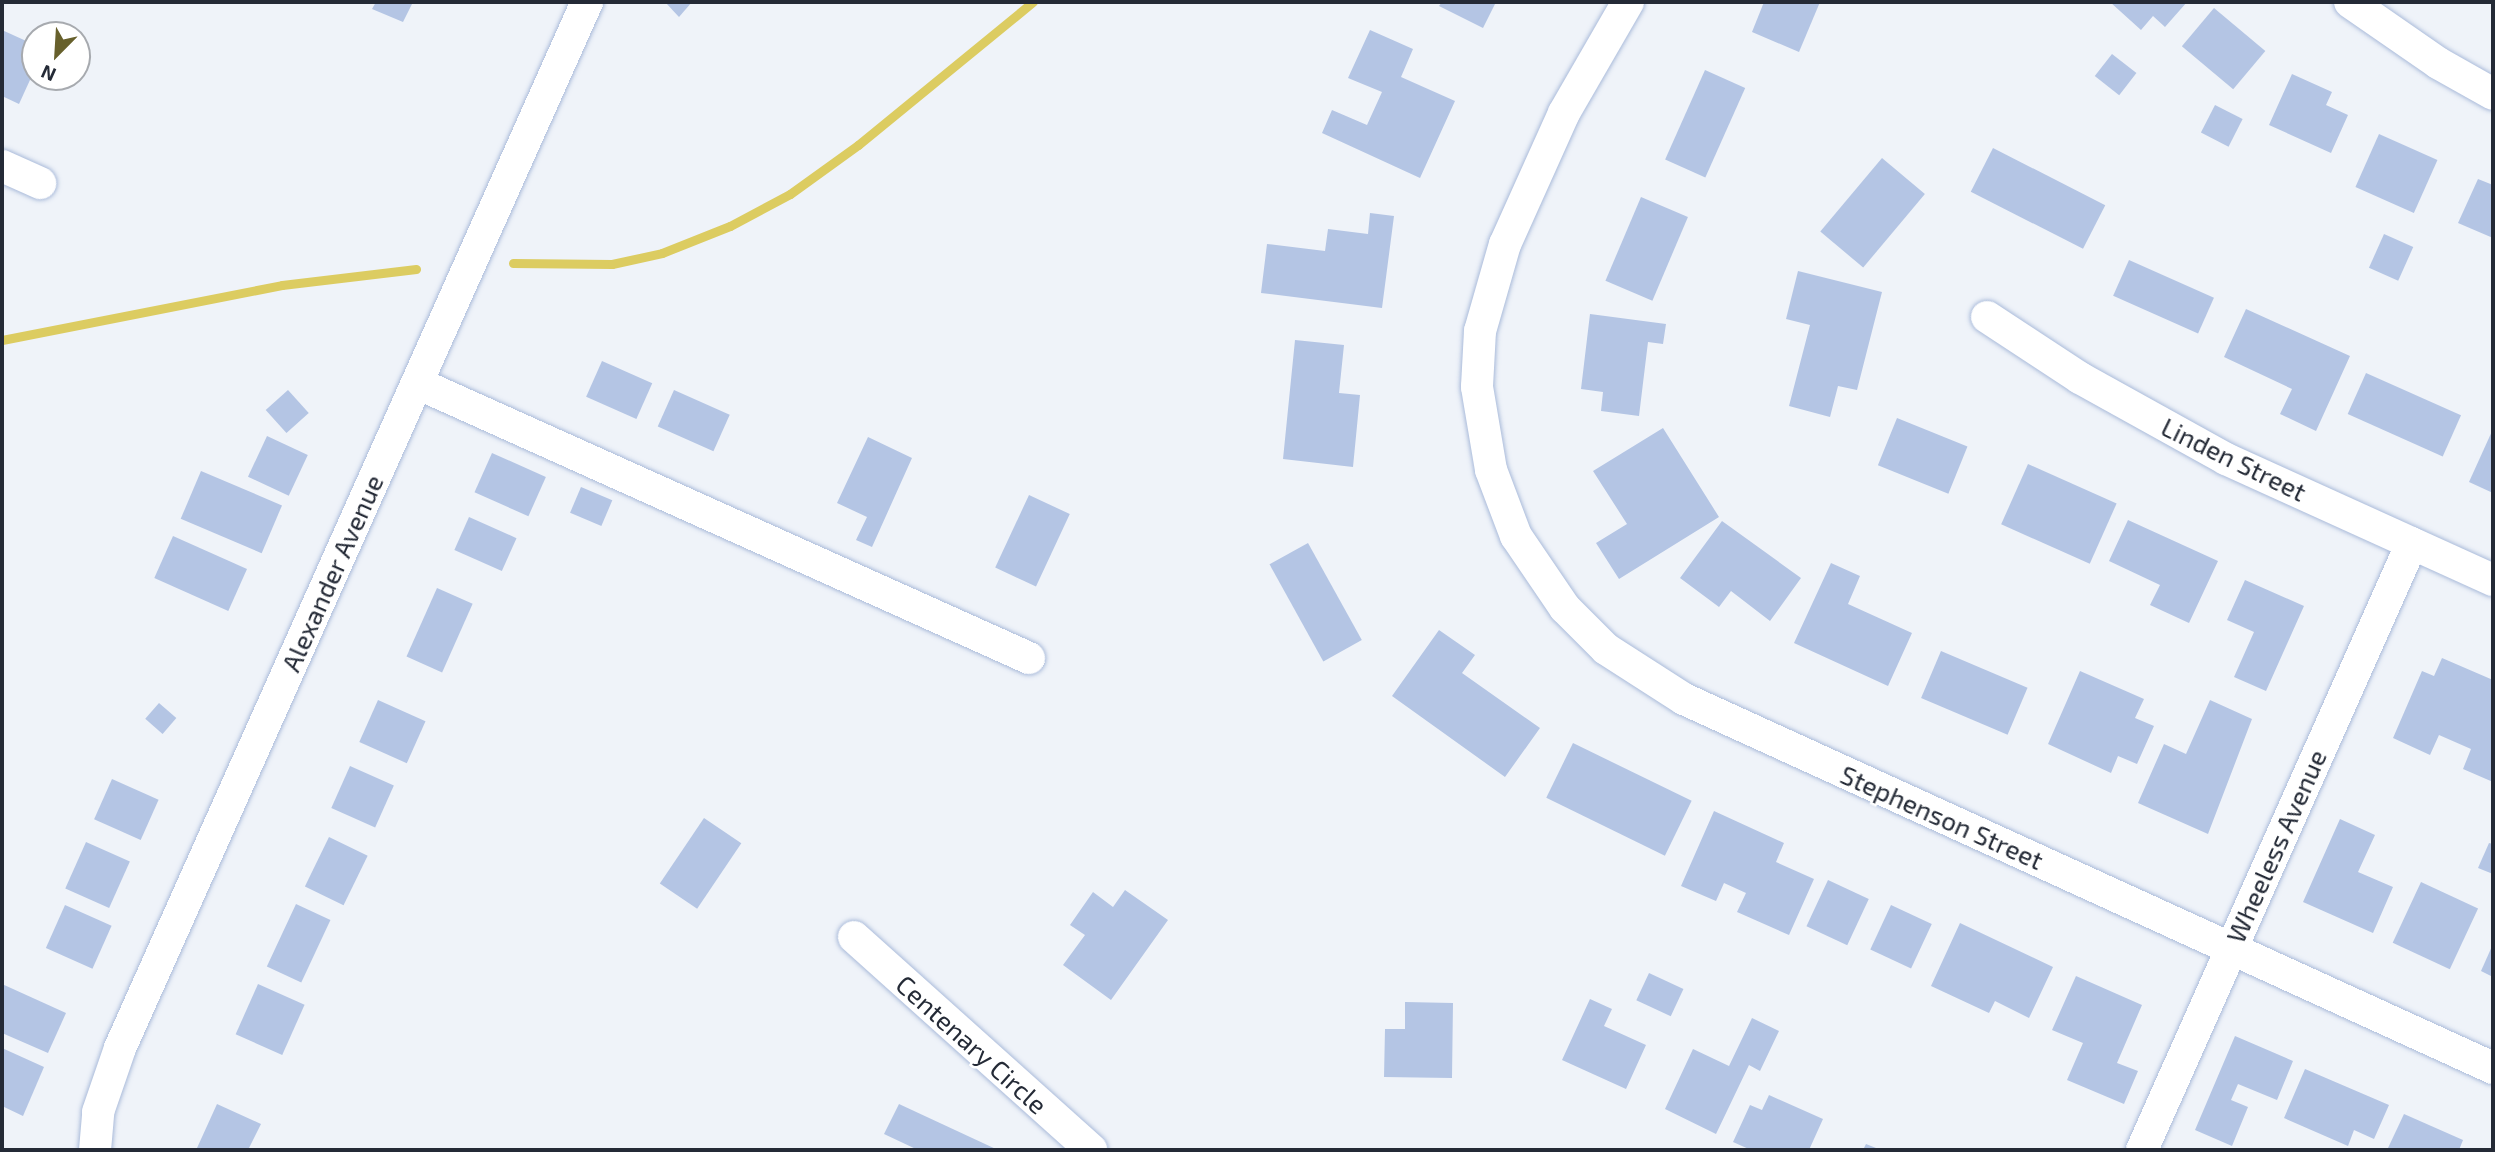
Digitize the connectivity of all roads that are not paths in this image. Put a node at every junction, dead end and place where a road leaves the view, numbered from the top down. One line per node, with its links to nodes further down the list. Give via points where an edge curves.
1 (587, 2): 8 (street, Alexander Avenue)
2 (1628, 2): 13 (street, Stephenson Street, via 1564,113 1492,283 1480,331 1477,387 1488,456 1504,509 1530,561 1565,608 1631,667 1684,699)
3 (2350, 2): 4 (street, via 2438,63)
4 (2493, 94)
5 (2, 166): 6 (street)
6 (40, 184)
7 (1987, 317): 9 (street, Linden Street, via 2080,378 2177,433)
8 (417, 383): 11 (street); 15 (street, Alexander Avenue, via 120,1048 98,1112)
9 (2412, 543): 10 (street, Linden Street); 13 (street, Wheeless Avenue)
10 (2493, 580)
11 (1029, 658)
12 (854, 937): 16 (street, Centenary Circle)
13 (2230, 948): 14 (street, Stephenson Street); 17 (street, Wheeless Avenue)
14 (2493, 1068)
15 (95, 1150)
16 (1091, 1150)
17 (2142, 1150)

